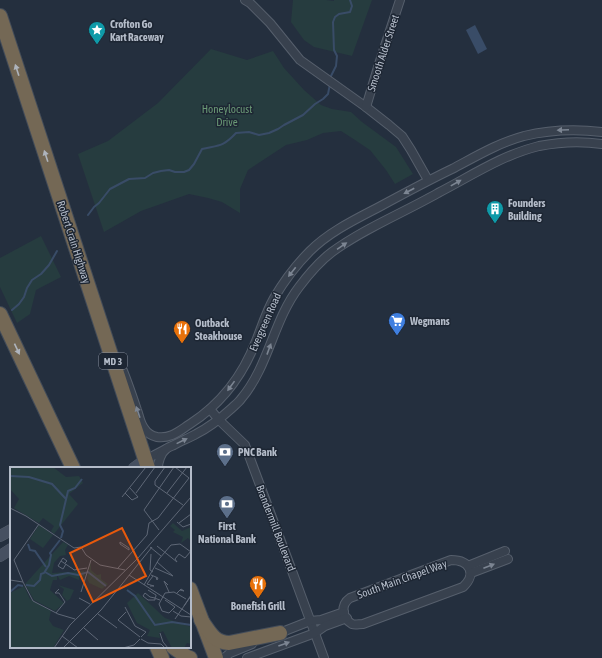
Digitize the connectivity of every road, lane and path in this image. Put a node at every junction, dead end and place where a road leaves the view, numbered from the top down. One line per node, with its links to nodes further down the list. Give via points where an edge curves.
1 (245, 0): 4 (street, via 270,23 300,60)
2 (400, 0): 4 (street, Smooth Alder Street)
3 (0, 16): 8 (highway, Robert Crain Highway / MD 3, one-way to 3)
4 (366, 107): 7 (street, via 402,136)
5 (602, 132): 7 (street, Evergreen Road, one-way to 7, via 553,131 523,137 497,146)
6 (602, 144): 11 (street, Evergreen Road, one-way to 6, via 241,400 258,374 287,306 299,287 331,253 496,161 539,146 591,142)
7 (428, 180): 10 (street, Evergreen Road, one-way to 10, via 338,228 311,250 296,266 274,298 239,376)
8 (96, 309): 10 (street, Evergreen Road, one-way to 8, via 168,437 157,437 143,428 127,379); 13 (highway, Robert Crain Highway / MD 3)
9 (0, 314): 14 (highway, one-way to 14)
10 (210, 410): 11 (street, Brandermill Boulevard)
11 (218, 420): 12 (street, Evergreen Road, one-way to 11); 26 (street, Brandermill Boulevard, via 245,445)
12 (166, 449): 13 (street, Evergreen Road); 15 (street)
13 (142, 465)
14 (71, 466)
15 (158, 467)
16 (10, 531): 17 (street)
17 (0, 536)
18 (10, 550): 20 (street)
19 (506, 555): 21 (street)
20 (0, 556)
21 (470, 570): 24 (street, via 470,578 463,587 363,624 353,624); 24 (street, South Main Chapel Way, via 464,562 452,560 350,598 343,606)
22 (191, 592): 25 (highway)
23 (191, 601): 25 (street)
24 (345, 615): 26 (street); 28 (street)
25 (201, 620): 27 (highway, via 213,637 221,642 229,643); 33 (highway)
26 (310, 621): 27 (street); 28 (street, Brandermill Boulevard)
27 (280, 633): 34 (street, via 230,652)
28 (315, 633): 35 (street, one-way to 28); 36 (street, Brandermill Boulevard)
29 (157, 648): 31 (highway)
30 (174, 648): 32 (highway)
31 (162, 658)
32 (190, 658)
33 (216, 658)
34 (224, 658)
35 (247, 658)
36 (324, 658)

